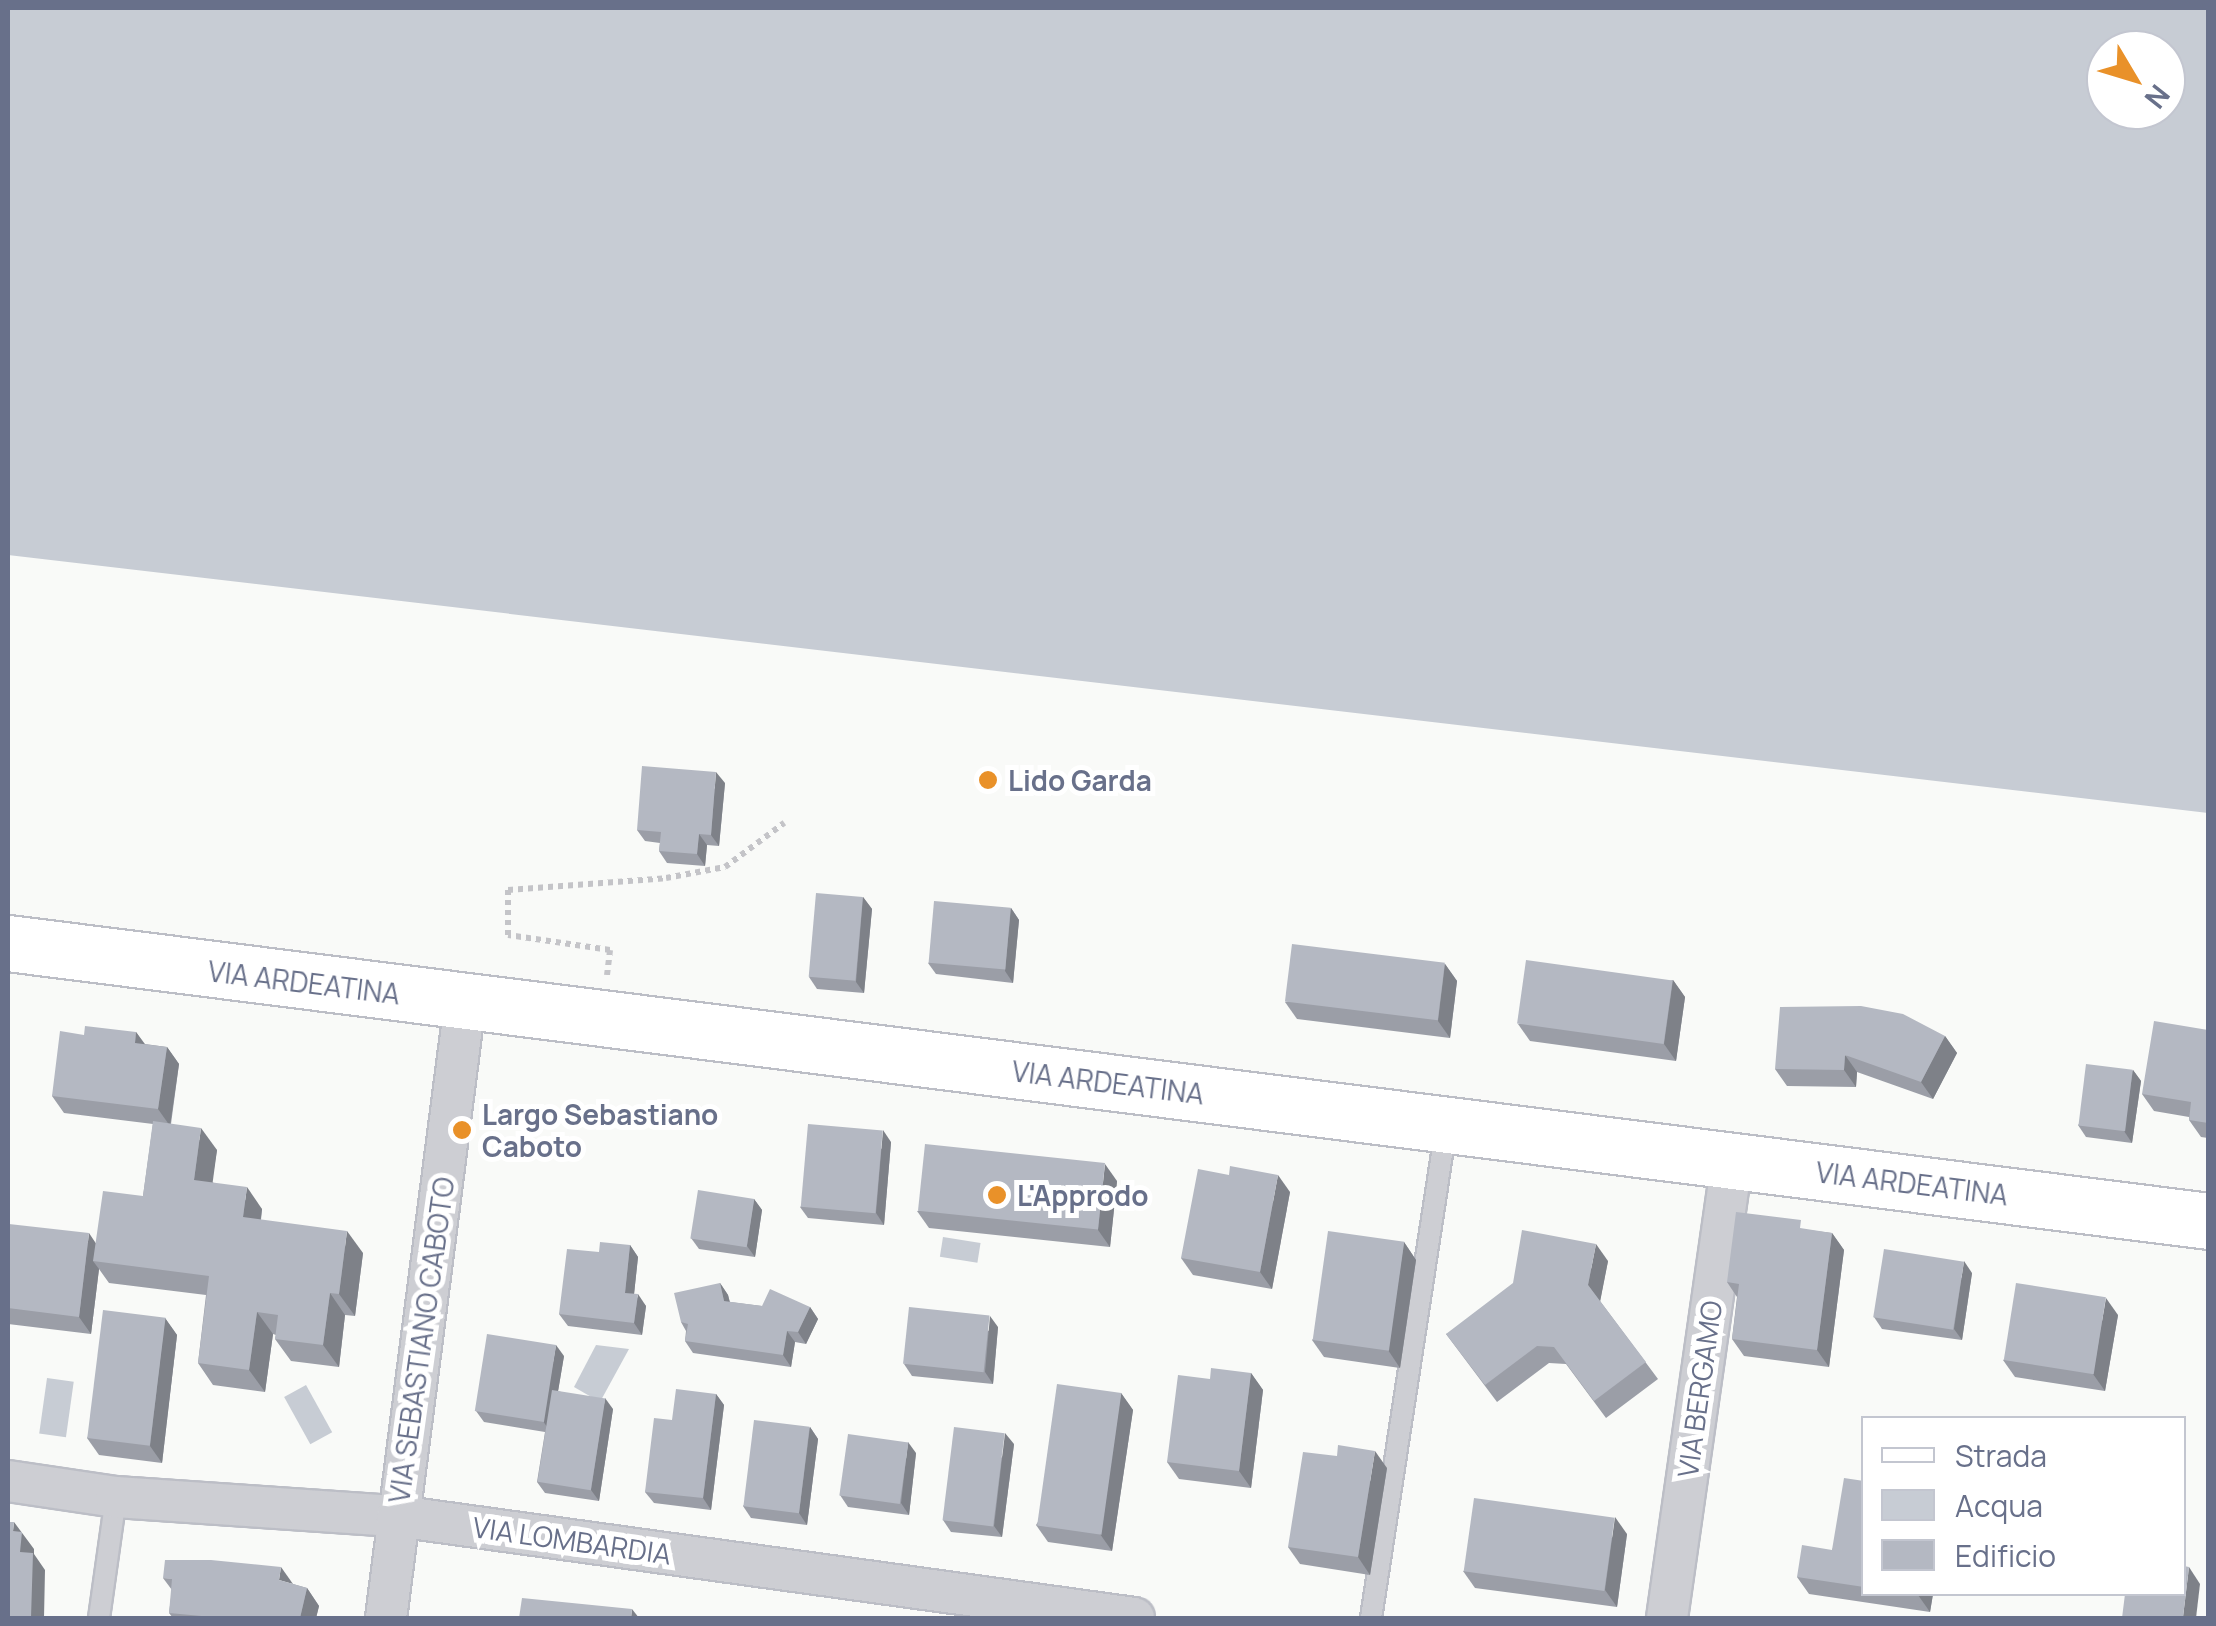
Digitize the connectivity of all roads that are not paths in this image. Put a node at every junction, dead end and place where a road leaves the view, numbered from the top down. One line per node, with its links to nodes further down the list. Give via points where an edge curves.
1 (8, 943): 2 (main road, VIA ARDEATINA)
2 (465, 1003): 3 (main road, VIA ARDEATINA); 8 (street, VIA SEBASTIANO CABOTO)
3 (1447, 1124): 4 (main road, VIA ARDEATINA); 12 (lane)
4 (1732, 1159): 5 (main road, VIA ARDEATINA); 13 (street, VIA BERGAMO)
5 (2208, 1222)
6 (8, 1482): 7 (street, VIA LOMBARDIA)
7 (116, 1497): 8 (street, VIA LOMBARDIA); 9 (lane)
8 (398, 1516): 10 (street, VIA SEBASTIANO CABOTO); 11 (street, VIA LOMBARDIA)
9 (99, 1618)
10 (386, 1618)
11 (1134, 1618)
12 (1371, 1618)
13 (1666, 1618)

